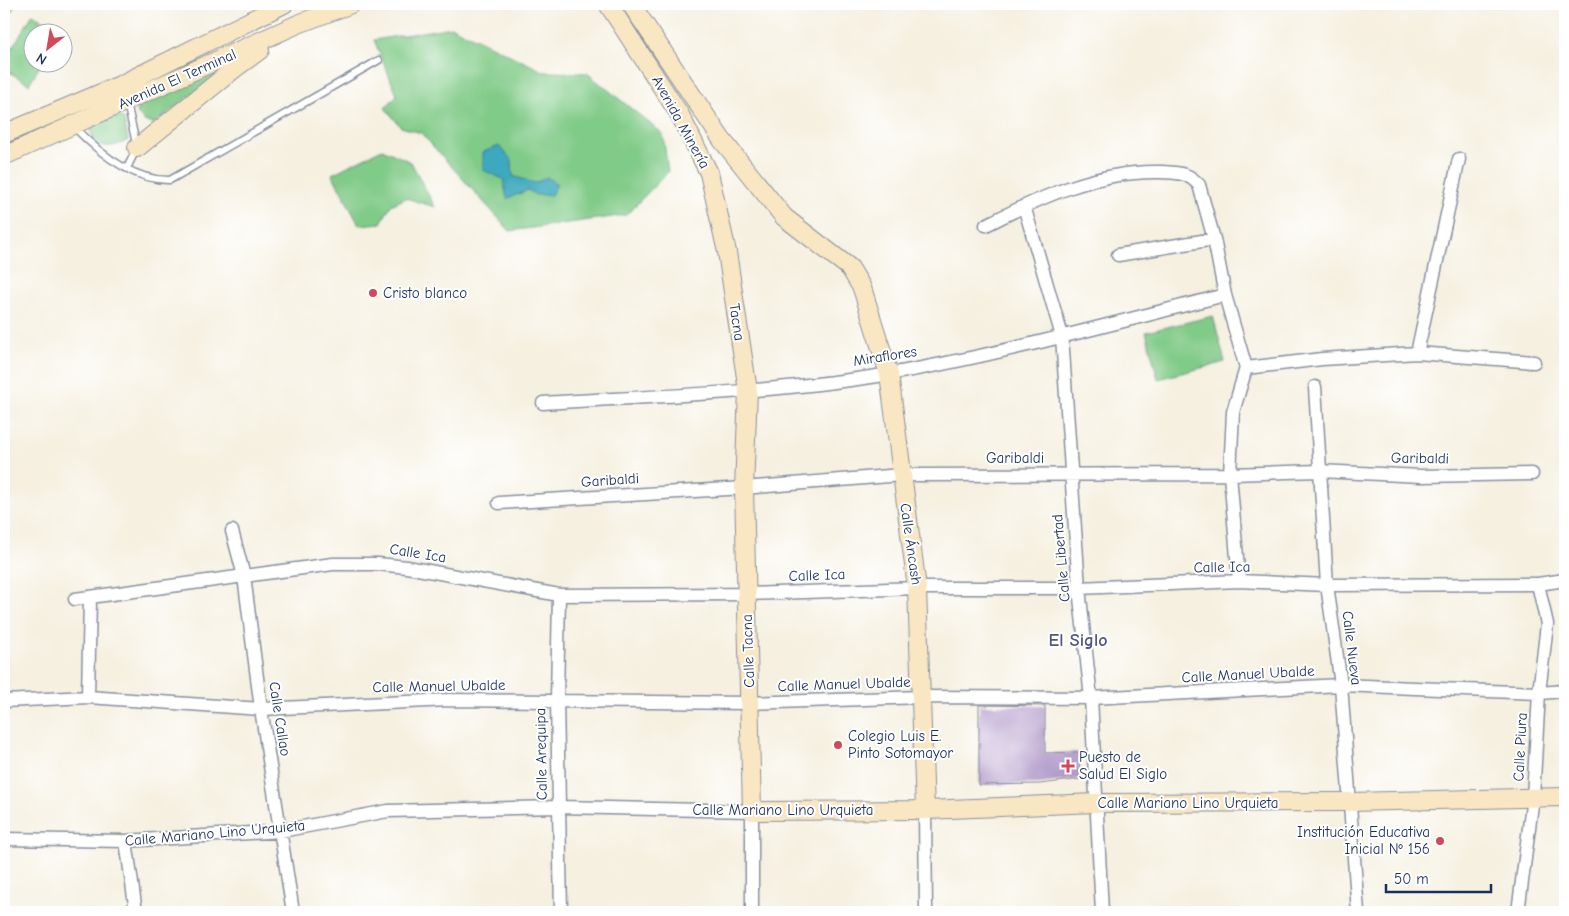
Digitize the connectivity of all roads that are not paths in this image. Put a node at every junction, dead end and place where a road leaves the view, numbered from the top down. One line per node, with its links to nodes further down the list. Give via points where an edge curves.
1 (284, 4): 7 (main road, Avenida El Terminal)
2 (351, 4): 5 (main road, Avenida El Terminal)
3 (608, 4): 19 (main road, Avenida Minería, via 680,115 709,173)
4 (631, 4): 16 (main road, Avenida Minería, via 722,140)
5 (298, 24): 8 (main road, Avenida El Terminal); 11 (main road, via 234,69)
6 (378, 60): 14 (lane, via 170,180 155,180)
7 (120, 84): 8 (lane); 9 (main road, Avenida El Terminal)
8 (127, 102): 9 (main road, Avenida El Terminal); 11 (lane)
9 (68, 116): 10 (main road, Avenida El Terminal); 12 (main road, Avenida El Terminal); 14 (lane, via 96,150)
10 (4, 134)
11 (138, 148): 14 (lane)
12 (4, 156)
13 (1459, 159): 23 (street)
14 (127, 168)
15 (1024, 206): 17 (street); 18 (street, via 1081,183 1136,171 1183,173 1199,185); 22 (street, Calle Libertad)
16 (784, 217): 26 (main road, Calle Áncash, via 850,268 862,288)
17 (986, 225)
18 (1214, 239): 20 (street); 21 (street)
19 (727, 252): 28 (main road, Tacna)
20 (1118, 255)
21 (1225, 295): 22 (street, Miraflores); 25 (street)
22 (1062, 336): 26 (street, Miraflores); 34 (street, Calle Libertad)
23 (1418, 353): 24 (street); 25 (street)
24 (1534, 362)
25 (1246, 368): 32 (street, via 1233,412)
26 (889, 374): 28 (street, Miraflores); 31 (main road, Calle Áncash)
27 (1315, 387): 30 (street, Calle Nueva)
28 (748, 391): 29 (street, Miraflores); 35 (main road, Calle Tacna)
29 (543, 403)
30 (1319, 471): 32 (street, Garibaldi); 33 (street, Garibaldi, via 1421,476); 41 (street, Calle Nueva)
31 (901, 474): 34 (street, Garibaldi); 35 (street, Garibaldi); 43 (main road, Calle Áncash)
32 (1230, 474): 34 (street, Garibaldi); 40 (street)
33 (1532, 474)
34 (1071, 475): 44 (street, Calle Libertad)
35 (744, 488): 36 (street, Garibaldi); 45 (main road, Calle Tacna)
36 (499, 503)
37 (232, 532): 38 (street, Calle Callao)
38 (244, 576): 46 (street, Calle Ica, via 333,564 378,564); 47 (street, Calle Ica); 58 (street, Calle Callao)
39 (1565, 580): 42 (street, Calle Ica)
40 (1239, 581): 41 (street, Calle Ica); 44 (street, Calle Ica)
41 (1328, 584): 42 (street, Calle Ica); 49 (street, Calle Nueva)
42 (1538, 584): 51 (street, Calle Piura, via 1547,624)
43 (917, 588): 44 (street, Calle Ica); 45 (street, Calle Ica); 53 (main road, Calle Áncash)
44 (1079, 588): 54 (street, Calle Libertad)
45 (746, 594): 46 (street, Calle Ica); 57 (main road, Calle Tacna)
46 (559, 595): 55 (street, Calle Arequipa)
47 (90, 598): 48 (street, Calle Ica); 52 (street)
48 (75, 599)
49 (1341, 685): 51 (street, Calle Manuel Ubalde); 54 (street, Calle Manuel Ubalde); 61 (street, Calle Nueva)
50 (1565, 691): 51 (street, Calle Manuel Ubalde)
51 (1539, 693): 59 (street, Calle Piura)
52 (88, 697): 56 (street, Calle Manuel Ubalde); 58 (street, Calle Manuel Ubalde)
53 (922, 697): 54 (street, Calle Manuel Ubalde); 57 (street, Calle Manuel Ubalde); 64 (main road, Calle Áncash)
54 (1091, 698): 62 (street, Calle Libertad)
55 (557, 700): 57 (street, Calle Manuel Ubalde); 58 (street, Calle Manuel Ubalde, via 449,700); 63 (street, Calle Arequipa)
56 (4, 701)
57 (749, 704): 65 (main road, Calle Tacna)
58 (261, 709): 66 (street, Calle Callao)
59 (1533, 797): 60 (main road, Calle Mariano Lino Urquieta); 61 (main road, Calle Mariano Lino Urquieta); 76 (street, Calle Piura)
60 (1565, 797)
61 (1350, 802): 62 (main road, Calle Mariano Lino Urquieta); 75 (street, Calle Nueva)
62 (1096, 803): 64 (main road, Calle Mariano Lino Urquieta); 74 (street, Calle Libertad)
63 (558, 807): 65 (street, Calle Mariano Lino Urquieta); 66 (street, Calle Mariano Lino Urquieta, via 388,811); 71 (street, Calle Arequipa)
64 (924, 810): 65 (main road, Calle Mariano Lino Urquieta); 73 (street, Calle Áncash)
65 (752, 812): 72 (street, Calle Tacna)
66 (282, 831): 68 (street, Calle Mariano Lino Urquieta); 70 (street, Calle Callao)
67 (4, 839): 68 (street, Calle Mariano Lino Urquieta)
68 (126, 842): 69 (street)
69 (136, 912)
70 (293, 912)
71 (561, 912)
72 (752, 912)
73 (926, 912)
74 (1102, 912)
75 (1358, 912)
76 (1518, 912)

